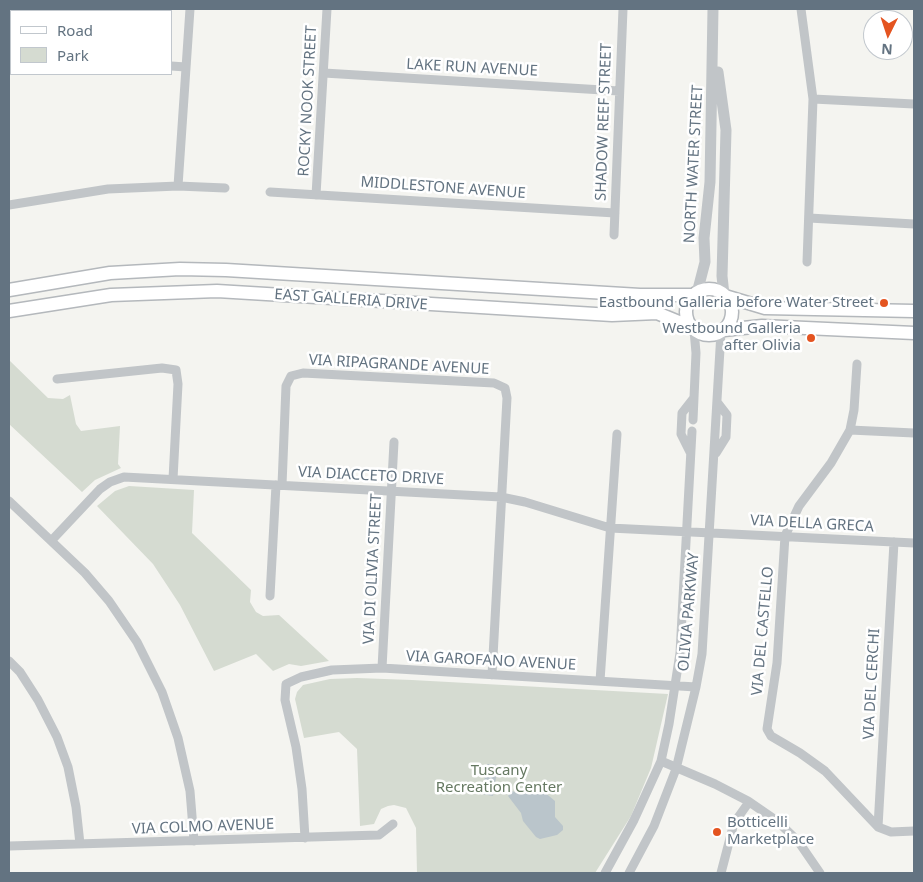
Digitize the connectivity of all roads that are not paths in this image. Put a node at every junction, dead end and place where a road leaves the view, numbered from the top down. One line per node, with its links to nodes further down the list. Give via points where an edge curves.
1 (190, 9): 8 (street)
2 (327, 9): 9 (street, ROCKY NOOK STREET)
3 (623, 9): 10 (street, SHADOW REEF STREET)
4 (713, 9): 6 (street, NORTH WATER STREET)
5 (801, 9): 11 (street)
6 (713, 36): 24 (street, NORTH WATER STREET, via 712,140 705,262); 25 (street, NORTH WATER STREET, via 726,130 722,276)
7 (172, 66): 8 (street)
8 (186, 68): 13 (street)
9 (324, 73): 10 (street, LAKE RUN AVENUE); 16 (street, ROCKY NOOK STREET)
10 (619, 91): 18 (street, SHADOW REEF STREET)
11 (813, 99): 12 (street); 19 (street)
12 (914, 104)
13 (178, 186): 14 (street); 17 (street, via 108,189)
14 (225, 188)
15 (270, 192): 16 (street, MIDDLESTONE AVENUE)
16 (316, 195): 18 (street, MIDDLESTONE AVENUE)
17 (9, 205)
18 (615, 213): 21 (street, SHADOW REEF STREET)
19 (809, 218): 20 (street); 22 (street)
20 (914, 224)
21 (614, 235)
22 (807, 262)
23 (9, 290): 24 (main road, EAST GALLERIA DRIVE, via 110,273 180,269 640,295)
24 (695, 294): 25 (main road, via 707,289); 28 (main road, via 686,309 686,317)
25 (725, 295): 27 (main road, via 765,308); 29 (main road, via 732,312)
26 (9, 311): 28 (main road, EAST GALLERIA DRIVE, via 111,295 217,292 612,315 657,313)
27 (914, 311)
28 (693, 328): 29 (main road, via 708,335); 33 (street, OLIVIA PARKWAY, via 696,347)
29 (723, 331): 30 (main road, via 762,326); 48 (street, OLIVIA PARKWAY, via 717,402 726,415 726,437 715,456)
30 (914, 333)
31 (857, 364): 35 (street)
32 (57, 379): 41 (street, via 162,368 176,370 178,384)
33 (693, 399): 34 (street, OLIVIA PARKWAY); 40 (street, OLIVIA PARKWAY, via 682,413 681,434)
34 (692, 420)
35 (850, 430): 37 (street); 49 (street, via 831,463 799,506)
36 (692, 431): 40 (street, OLIVIA PARKWAY)
37 (914, 433)
38 (617, 434): 46 (street)
39 (394, 442): 43 (street, VIA DI OLIVIA STREET)
40 (691, 454): 47 (street, OLIVIA PARKWAY)
41 (172, 480): 42 (street, VIA DIACCETO DRIVE); 50 (street, VIA DIACCETO DRIVE, via 124,477 110,482)
42 (279, 485): 43 (street, VIA DIACCETO DRIVE); 44 (street, VIA RIPAGRANDE AVENUE, via 286,386 291,376 303,373 494,383 505,388 507,398); 53 (street)
43 (392, 491): 44 (street, VIA DIACCETO DRIVE); 55 (street, VIA DI OLIVIA STREET)
44 (501, 497): 46 (street, VIA DIACCETO DRIVE); 56 (street)
45 (9, 500): 50 (street)
46 (610, 528): 47 (street, VIA DIACCETO DRIVE); 57 (street)
47 (688, 532): 48 (street, VIA DIACCETO DRIVE); 58 (street, OLIVIA PARKWAY)
48 (709, 532): 49 (street, VIA DELLA GRECA); 59 (street, OLIVIA PARKWAY, via 702,654)
49 (785, 536): 51 (street, VIA DELLA GRECA); 64 (street, VIA DEL CASTELLO, via 777,663 767,729 772,736 825,771)
50 (52, 540): 67 (street, via 109,602 137,642 162,692 178,738 190,791)
51 (894, 542): 52 (street, VIA DELLA GRECA); 64 (street, VIA DEL CERCHI)
52 (914, 543)
53 (270, 596)
54 (9, 661): 68 (street, via 20,672 58,737 68,767)
55 (382, 668): 56 (street, VIA GAROFANO AVENUE); 66 (street, VIA GAROFANO AVENUE, via 332,670 286,684 285,700 302,789)
56 (492, 675): 57 (street, VIA GAROFANO AVENUE)
57 (600, 681): 58 (street, VIA GAROFANO AVENUE)
58 (676, 685): 59 (street, VIA GAROFANO AVENUE); 60 (street, OLIVIA PARKWAY)
59 (696, 687): 61 (street, OLIVIA PARKWAY)
60 (661, 761): 61 (street); 70 (street, OLIVIA PARKWAY)
61 (676, 769): 62 (street); 71 (street, OLIVIA PARKWAY, via 654,826)
62 (749, 802): 72 (street, via 734,823); 73 (street, via 777,821 798,841)
63 (393, 824): 66 (street, VIA COLMO AVENUE, via 379,836)
64 (878, 827): 65 (street, via 891,832)
65 (914, 831)
66 (305, 838): 67 (street, VIA COLMO AVENUE)
67 (194, 841): 68 (street, VIA COLMO AVENUE)
68 (80, 844): 69 (street, VIA COLMO AVENUE)
69 (9, 846)
70 (605, 873)
71 (629, 873)
72 (721, 873)
73 (820, 873)

